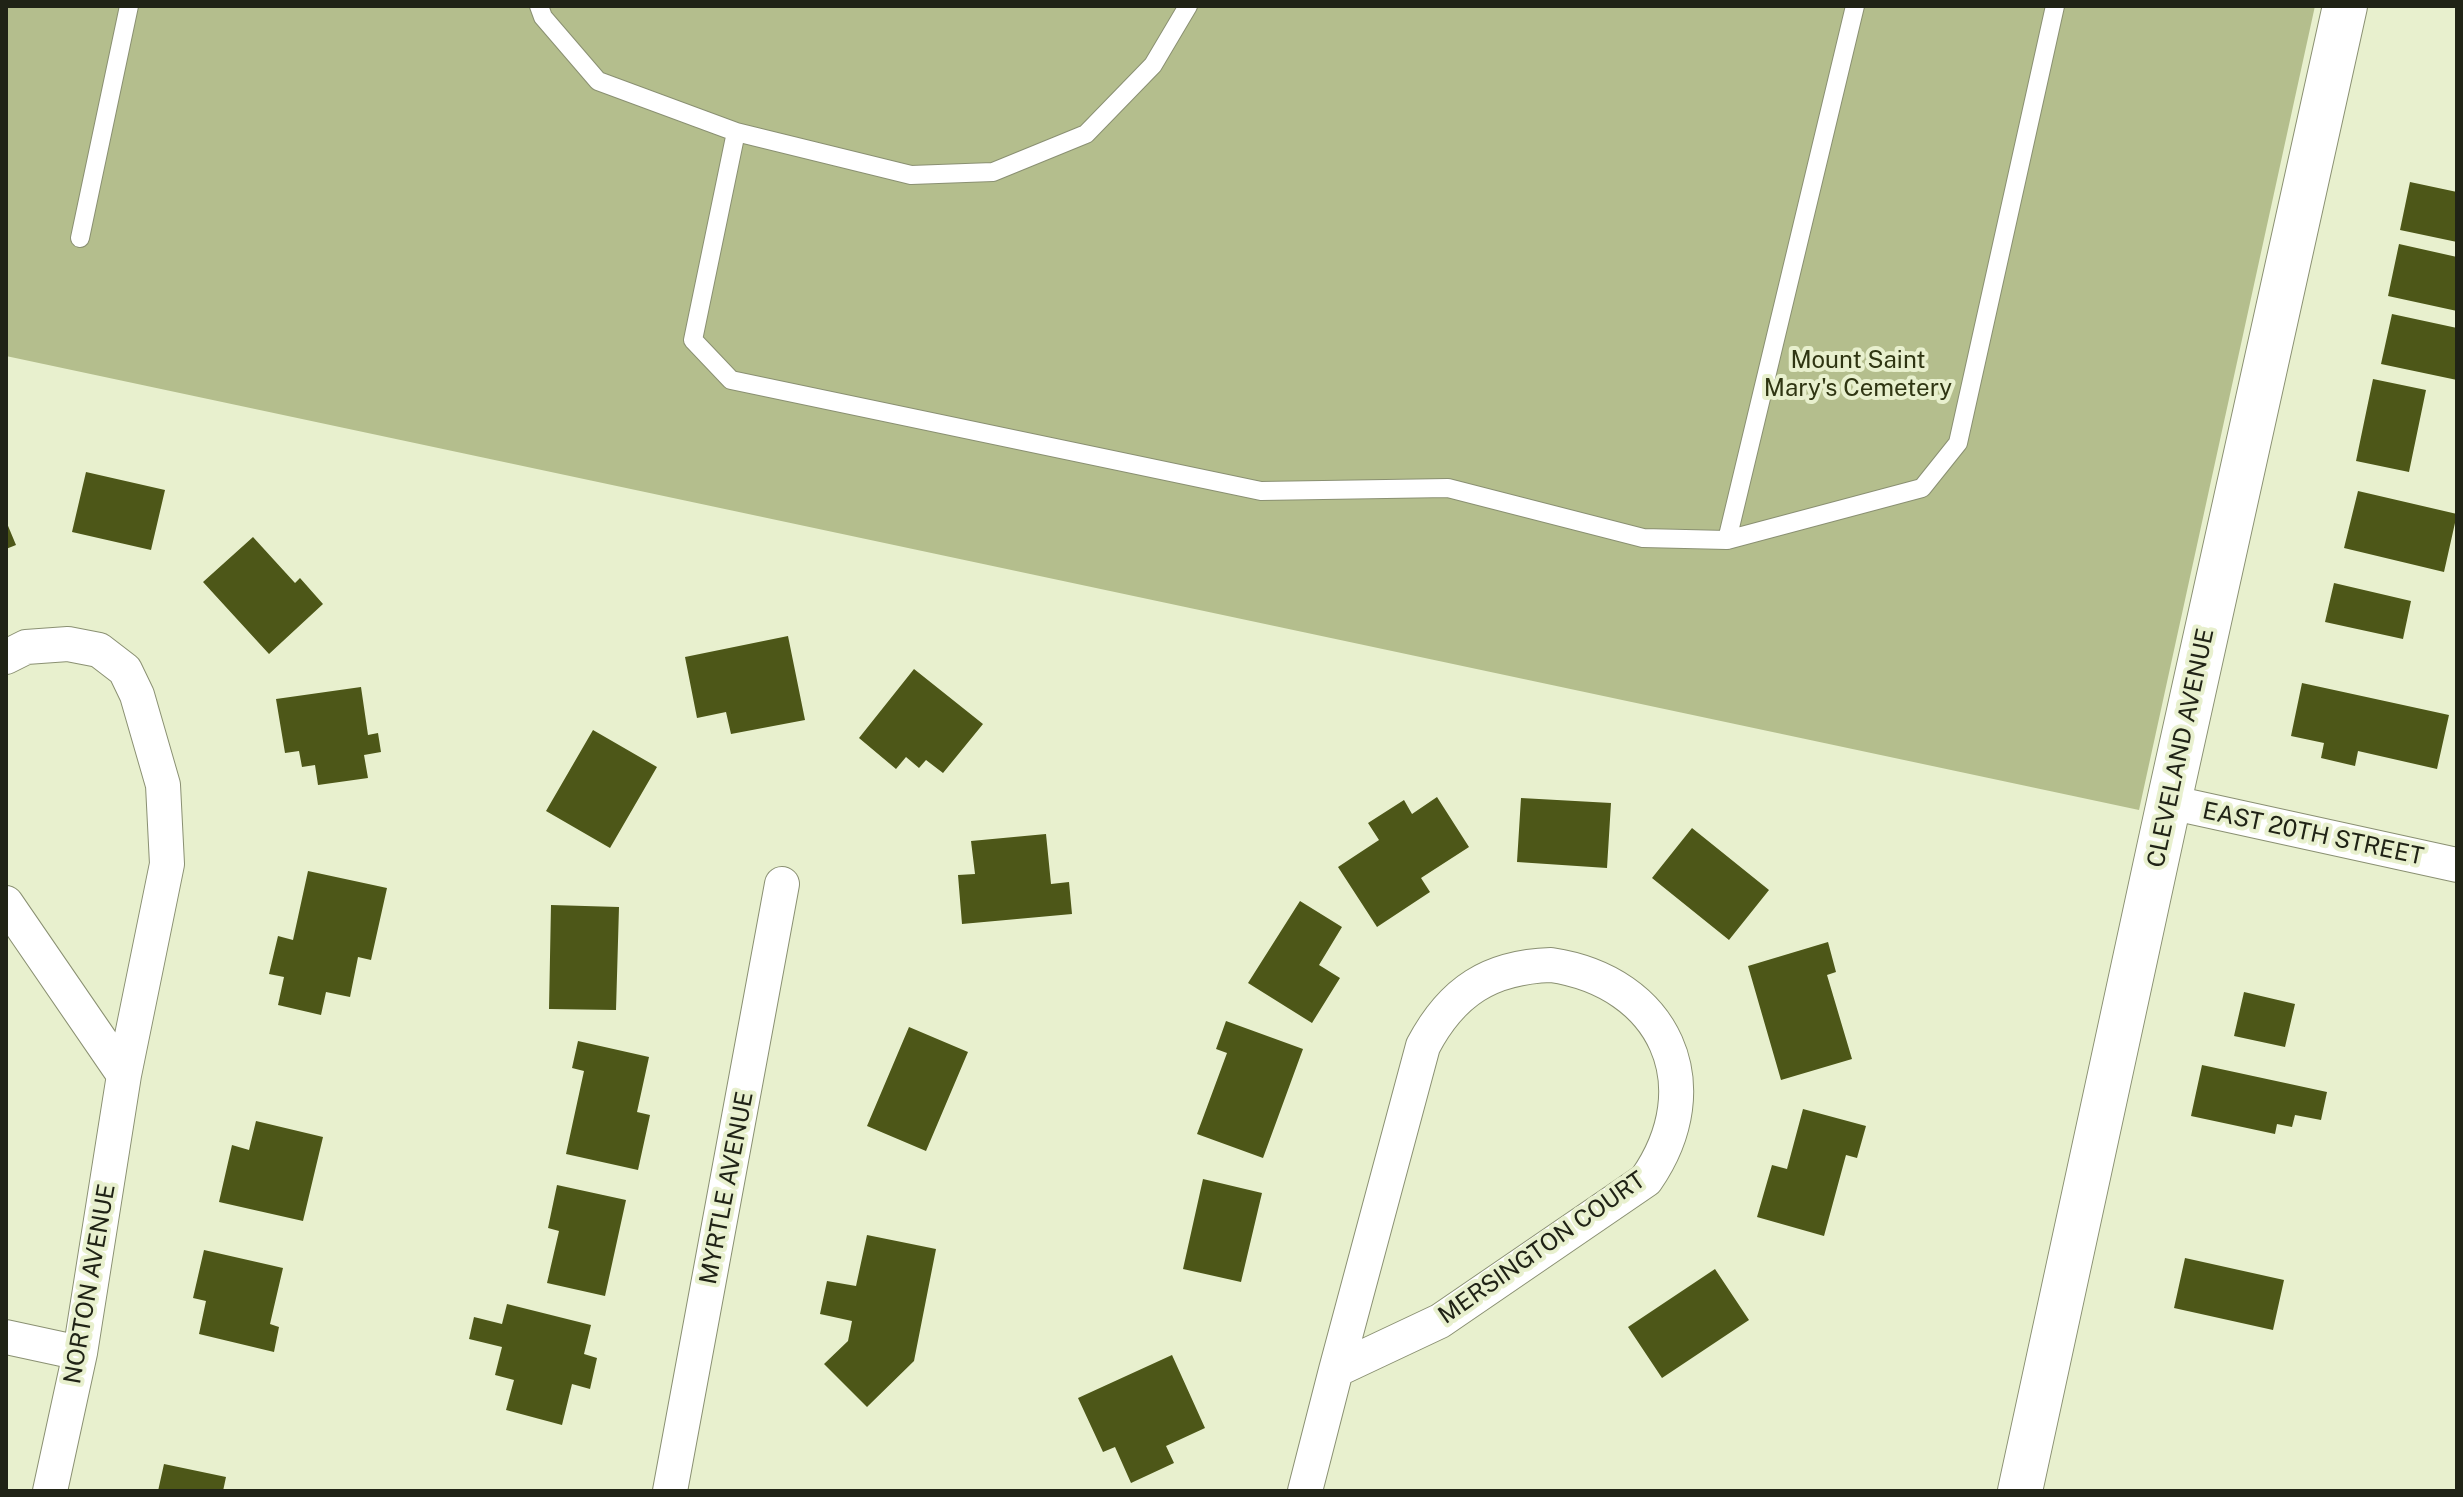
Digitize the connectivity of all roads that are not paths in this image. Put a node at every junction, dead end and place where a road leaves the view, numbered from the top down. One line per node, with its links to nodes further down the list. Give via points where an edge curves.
1 (129, 6): 8 (lane)
2 (539, 6): 7 (lane, via 598,81)
3 (1188, 6): 7 (lane, via 1153,65 1086,134 993,172 911,175)
4 (1855, 6): 9 (lane)
5 (2055, 6): 9 (lane, via 1958,443 1922,488)
6 (2345, 6): 11 (main road, CLEVELAND AVENUE)
7 (736, 132): 9 (lane, via 693,340 731,380 1261,491 1448,488 1643,538)
8 (80, 238)
9 (1727, 540)
10 (6, 657): 15 (street, NORTON AVENUE, via 26,647 68,644 99,650 125,670 163,785 167,864)
11 (2169, 802): 12 (street, EAST 20TH STREET); 22 (main road, CLEVELAND AVENUE)
12 (2457, 865)
13 (782, 884): 19 (street, MYRTLE AVENUE)
14 (6, 903): 15 (street)
15 (124, 1075): 17 (street, NORTON AVENUE)
16 (6, 1337): 17 (street)
17 (80, 1353): 20 (street, NORTON AVENUE)
18 (1336, 1370): 18 (street, MERSINGTON COURT, via 1440,1321 1646,1180 1671,1135 1676,1082 1661,1032 1627,992 1578,969 1524,966 1475,985 1436,1022 1419,1059); 21 (street, MERSINGTON COURT)
19 (676, 1490)
20 (50, 1491)
21 (1305, 1491)
22 (2020, 1491)

